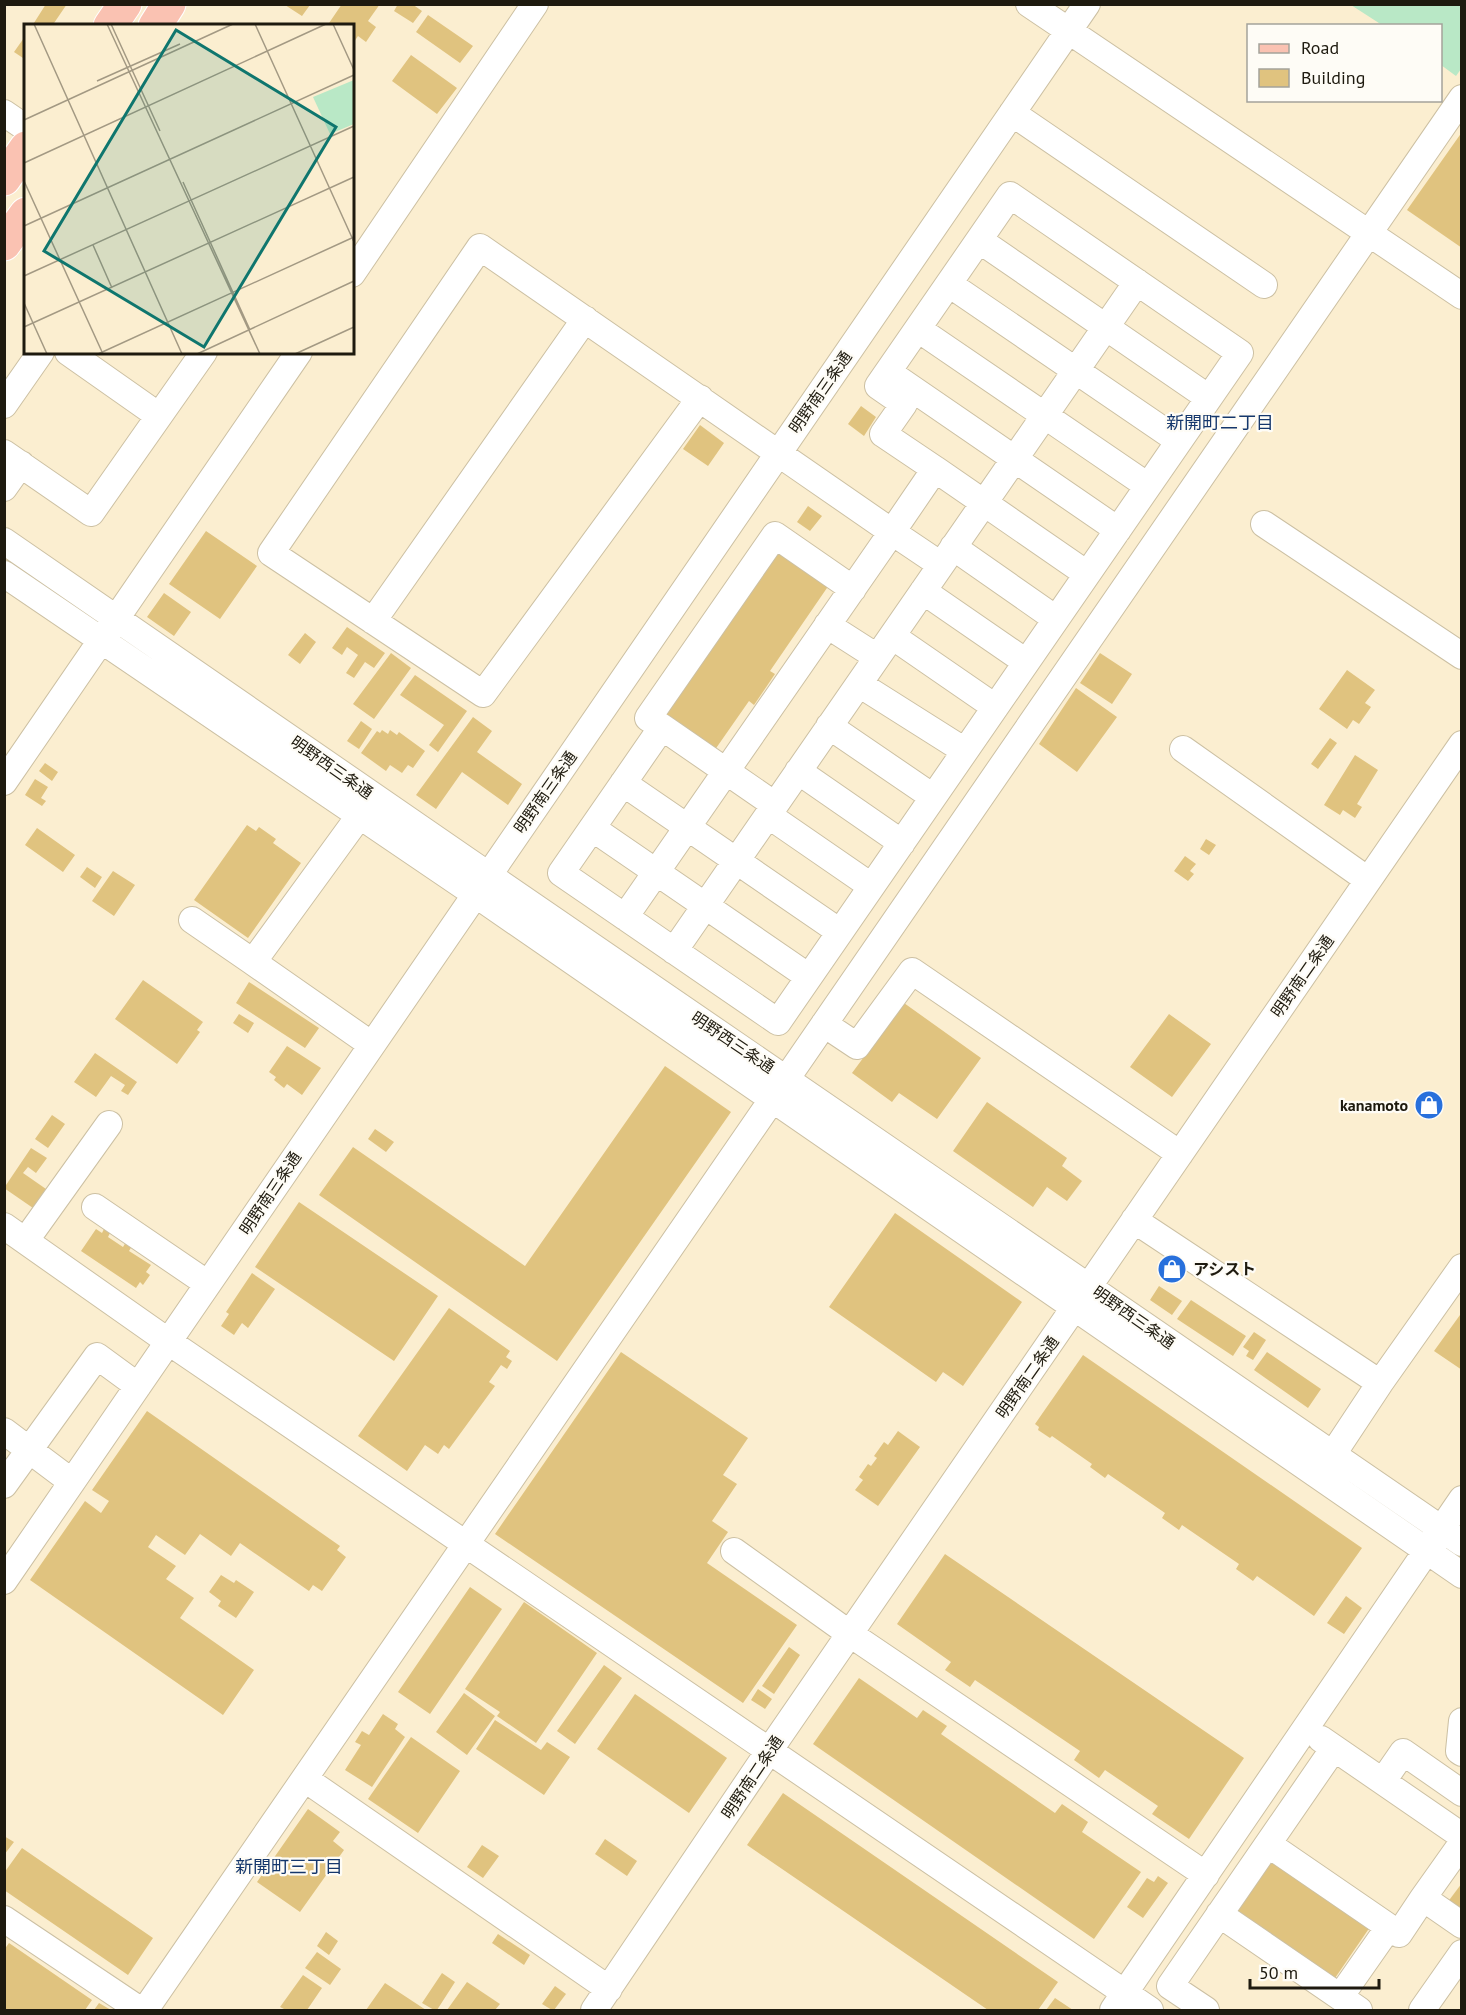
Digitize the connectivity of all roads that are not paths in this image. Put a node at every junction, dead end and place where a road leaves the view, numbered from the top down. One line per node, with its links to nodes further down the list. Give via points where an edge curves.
1 (125, 4): 6 (main road)
2 (169, 4): 7 (main road)
3 (535, 4): 19 (street)
4 (1029, 4): 8 (street)
5 (1087, 4): 8 (street, 明野南三条通)
6 (111, 24)
7 (156, 24)
8 (1068, 32): 11 (street, 明野南三条通); 16 (street)
9 (1461, 98): 16 (street)
10 (4, 113): 12 (street)
11 (1012, 113): 22 (street); 39 (street, 明野南三条通)
12 (24, 127)
13 (24, 151): 14 (main road)
14 (4, 178)
15 (24, 217): 18 (main road)
16 (1369, 233): 23 (street); 93 (street)
17 (979, 240): 20 (street, via 1010,195); 21 (street); 25 (street)
18 (4, 244)
19 (354, 270)
20 (1137, 282): 25 (street); 34 (street, via 1240,353)
21 (949, 284): 26 (street); 31 (street)
22 (1264, 285)
23 (1461, 297)
24 (585, 319): 33 (street); 57 (street); 57 (street, via 480,247 271,553)
25 (1105, 327): 31 (street); 34 (street)
26 (918, 328): 32 (street); 36 (street)
27 (40, 354): 35 (street)
28 (71, 354): 37 (street)
29 (203, 354): 37 (street)
30 (298, 354): 55 (street)
31 (1075, 370): 36 (street); 38 (street)
32 (888, 372): 41 (street); 42 (street, via 878,386 904,404 883,434)
33 (700, 398): 39 (street); 57 (street, via 483,694)
34 (1209, 398): 38 (street)
35 (4, 405)
36 (1044, 415): 41 (street); 43 (street)
37 (159, 416): 40 (street, via 91,513)
38 (1179, 441): 43 (street)
39 (778, 453): 48 (street); 84 (street, 明野南三条通)
40 (13, 458): 44 (street)
41 (1014, 459): 45 (street); 47 (street)
42 (935, 469): 45 (street); 48 (street)
43 (1148, 486): 47 (street)
44 (4, 488)
45 (984, 503): 50 (street); 52 (street)
46 (1264, 524): 61 (street)
47 (1118, 530): 52 (street)
48 (892, 532): 50 (street); 53 (street)
49 (4, 541): 55 (street, 明野西三条通)
50 (947, 556): 54 (street); 56 (street)
51 (4, 574): 60 (street, 明野西三条通)
52 (1087, 574): 56 (street)
53 (852, 589): 58 (street); 67 (street, via 775,535 648,718)
54 (923, 591): 59 (street); 63 (street)
55 (118, 618): 60 (street); 84 (street, 明野西三条通)
56 (1056, 619): 63 (street)
57 (373, 621)
58 (827, 625): 62 (street); 71 (street)
59 (892, 636): 62 (street); 65 (street)
60 (103, 640): 73 (street); 77 (street, 明野西三条通)
61 (1461, 656)
62 (877, 657): 64 (street)
63 (1026, 662): 65 (street)
64 (859, 684): 66 (street); 70 (street)
65 (995, 707): 70 (street)
66 (829, 726): 72 (street); 75 (street)
67 (662, 727): 71 (street); 74 (street)
68 (1461, 744): 83 (street, 明野南二条通)
69 (1184, 749): 83 (street)
70 (965, 751): 75 (street)
71 (726, 771): 76 (street); 78 (street)
72 (798, 771): 76 (street); 80 (street)
73 (4, 782)
74 (623, 783): 78 (street); 79 (street)
75 (933, 797): 80 (street)
76 (771, 810): 81 (street); 85 (street)
77 (360, 815): 84 (street, 明野西三条通); 91 (street)
78 (688, 827): 81 (street); 82 (street)
79 (592, 828): 82 (street); 87 (street, via 561,873)
80 (902, 843): 85 (street)
81 (736, 860): 86 (street); 89 (street)
82 (656, 872): 86 (street); 87 (street)
83 (1368, 880): 98 (street, 明野南二条通)
84 (482, 885): 94 (street, 明野南三条通); 95 (street, 明野西三条通); 96 (street, 明野西三条通)
85 (871, 886): 89 (street)
86 (705, 906): 90 (street); 92 (street)
87 (625, 917): 90 (street)
88 (192, 920): 91 (street)
89 (840, 932): 92 (street)
90 (674, 951): 92 (street, via 778,1022)
91 (253, 962): 94 (street)
92 (809, 977)
93 (824, 1024): 95 (street); 98 (street, via 856,1046 912,971)
94 (372, 1045): 104 (street, 明野南三条通)
95 (786, 1079): 96 (street); 105 (street, 明野西三条通)
96 (771, 1100): 106 (street, 明野西三条通); 117 (street)
97 (109, 1125): 102 (street)
98 (1180, 1154): 100 (street, 明野南二条通)
99 (95, 1208): 104 (street)
100 (1134, 1220): 105 (street, 明野南二条通); 108 (street)
101 (4, 1226): 102 (street)
102 (26, 1240): 107 (street)
103 (1461, 1267): 108 (street)
104 (208, 1284): 107 (street, 明野南三条通)
105 (1089, 1286): 106 (street, 明野南二条通); 112 (street, 明野西三条通)
106 (1074, 1308): 119 (street, 明野西三条通); 122 (street, 明野南二条通)
107 (169, 1342): 109 (street, 明野南三条通); 117 (street)
108 (1380, 1383): 112 (street)
109 (138, 1386): 111 (street, via 97,1356); 113 (street, 明野南三条通)
110 (4, 1431): 111 (street)
111 (30, 1450): 113 (street); 114 (street)
112 (1333, 1454): 116 (street, 明野西三条通)
113 (72, 1482): 121 (street, 明野南三条通)
114 (4, 1485)
115 (1461, 1499): 116 (street)
116 (1451, 1536): 119 (street)
117 (467, 1545): 126 (street); 128 (street)
118 (734, 1551): 122 (street)
119 (1426, 1551): 120 (street, 明野西三条通); 124 (street)
120 (1461, 1575)
121 (6, 1577)
122 (850, 1634): 126 (street, 明野南二条通); 136 (street)
123 (1461, 1721): 127 (street)
124 (1306, 1729): 125 (street); 130 (street)
125 (1334, 1748): 129 (street); 132 (street)
126 (769, 1751): 145 (street, 明野南二条通); 146 (street)
127 (1461, 1753)
128 (305, 1779): 145 (street); 150 (street)
129 (1383, 1781): 131 (street, via 1403,1752); 133 (street)
130 (1264, 1791): 132 (street); 136 (street)
131 (1461, 1793)
132 (1293, 1808): 135 (street)
133 (1461, 1836)
134 (1461, 1843): 137 (street)
135 (1268, 1844): 138 (street); 141 (street)
136 (1206, 1875): 142 (street)
137 (1424, 1898): 140 (street); 141 (street, via 1399,1934)
138 (1219, 1914): 143 (street); 147 (street)
139 (4, 1919): 149 (street)
140 (1461, 1925)
141 (1389, 1927): 147 (street)
142 (1168, 1931): 143 (street); 146 (street)
143 (1195, 1950): 148 (street, via 1170,1986)
144 (1461, 1953): 153 (street)
145 (609, 1989): 151 (street, 明野南二条通)
146 (1119, 2002): 152 (street)
147 (1349, 2006)
148 (1202, 2009)
149 (140, 2010)
150 (145, 2010)
151 (594, 2010)
152 (1150, 2010)
153 (1422, 2010)

